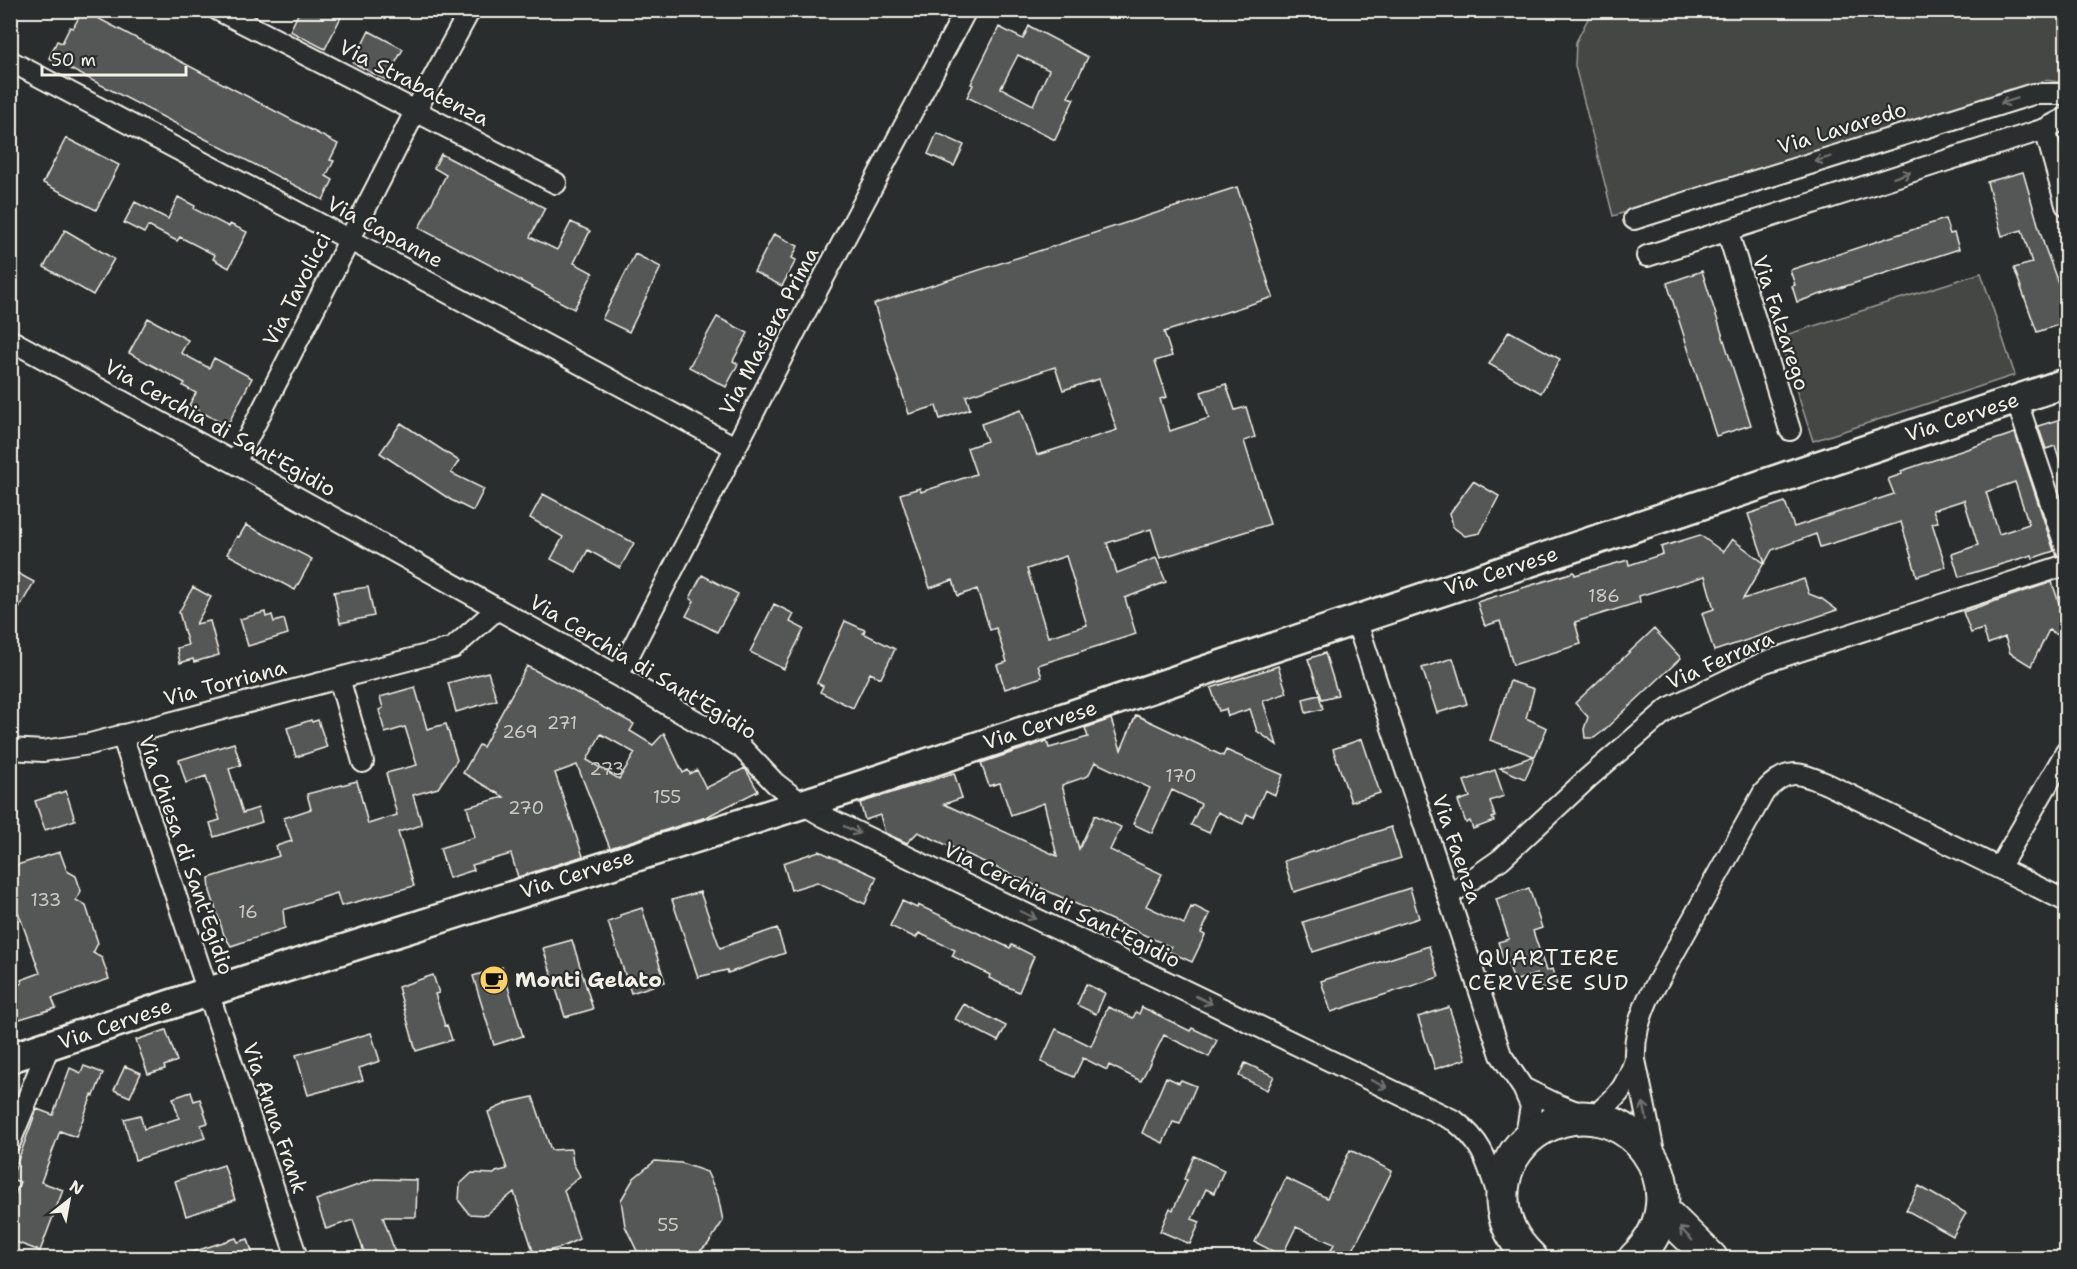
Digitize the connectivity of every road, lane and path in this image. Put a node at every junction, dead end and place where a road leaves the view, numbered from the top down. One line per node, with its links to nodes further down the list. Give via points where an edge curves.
1 (218, 10): 6 (street, Via Strabatenza)
2 (470, 10): 6 (street, Via Tavolicci)
3 (966, 10): 19 (street, Via Masiera Prima)
4 (10, 61): 13 (street, Via Capanne)
5 (2067, 94): 11 (street, Via Lavaredo, one-way to 11, via 2033,94)
6 (416, 110): 9 (street, Via Strabatenza); 13 (street, Via Tavolicci)
7 (2067, 118): 8 (street)
8 (2045, 129): 10 (street); 12 (street, one-way to 8)
9 (556, 183)
10 (2067, 205)
11 (1634, 219)
12 (1726, 230): 14 (street); 18 (street, Via Falzarego)
13 (350, 240): 19 (street, Via Capanne); 20 (street, Via Tavolicci)
14 (1647, 256)
15 (10, 340): 20 (street, Via Cerchia di Sant'Egidio)
16 (2067, 383): 17 (main road, Via Cervese)
17 (2016, 399): 21 (street); 24 (main road, Via Cervese)
18 (1790, 430)
19 (735, 447): 25 (street, Via Masiera Prima)
20 (235, 463): 23 (street, Via Cerchia di Sant'Egidio)
21 (2067, 548)
22 (2067, 565): 33 (street, Via Ferrara, via 1765,662 1670,708 1501,860)
23 (497, 609): 25 (street, Via Cerchia di Sant'Egidio); 26 (street, Via Torriana, via 453,648)
24 (1356, 620): 31 (main road, Via Cervese); 33 (street, Via Faenza)
25 (618, 676): 31 (street, Via Cerchia di Sant'Egidio, via 741,747)
26 (339, 678): 27 (street, Via Torriana); 30 (street)
27 (122, 735): 28 (street, Via Chiesa di Sant'Egidio, via 43,751); 35 (street, Via Chiesa di Sant'Egidio)
28 (10, 748)
29 (2067, 752): 32 (street)
30 (363, 762)
31 (801, 803): 35 (main road, Via Cervese); 44 (street, Via Cerchia di Sant'Egidio, one-way to 44, via 1455,1121 1472,1134 1484,1153)
32 (1999, 868): 34 (street); 38 (street, via 1800,773 1774,781 1764,792 1648,999 1634,1043)
33 (1448, 896): 39 (street, Via Faenza, via 1501,1055)
34 (2067, 901)
35 (208, 992): 36 (main road, Via Cervese); 47 (street, Via Anna Frank)
36 (49, 1046): 37 (main road, Via Cervese); 42 (street)
37 (10, 1058)
38 (1635, 1060): 40 (street, via 1620,1094); 43 (street, one-way to 38)
39 (1523, 1088): 40 (street); 41 (street, via 1531,1106)
40 (1592, 1118): 41 (main road, via 1563,1120); 43 (main road, via 1632,1134)
41 (1525, 1141): 44 (main road, via 1504,1178)
42 (10, 1142)
43 (1657, 1168): 45 (main road)
44 (1503, 1208): 46 (main road)
45 (1662, 1210): 48 (main road, via 1652,1239); 49 (main road, one-way to 45)
46 (1524, 1255)
47 (297, 1258)
48 (1635, 1258)
49 (1711, 1258)

